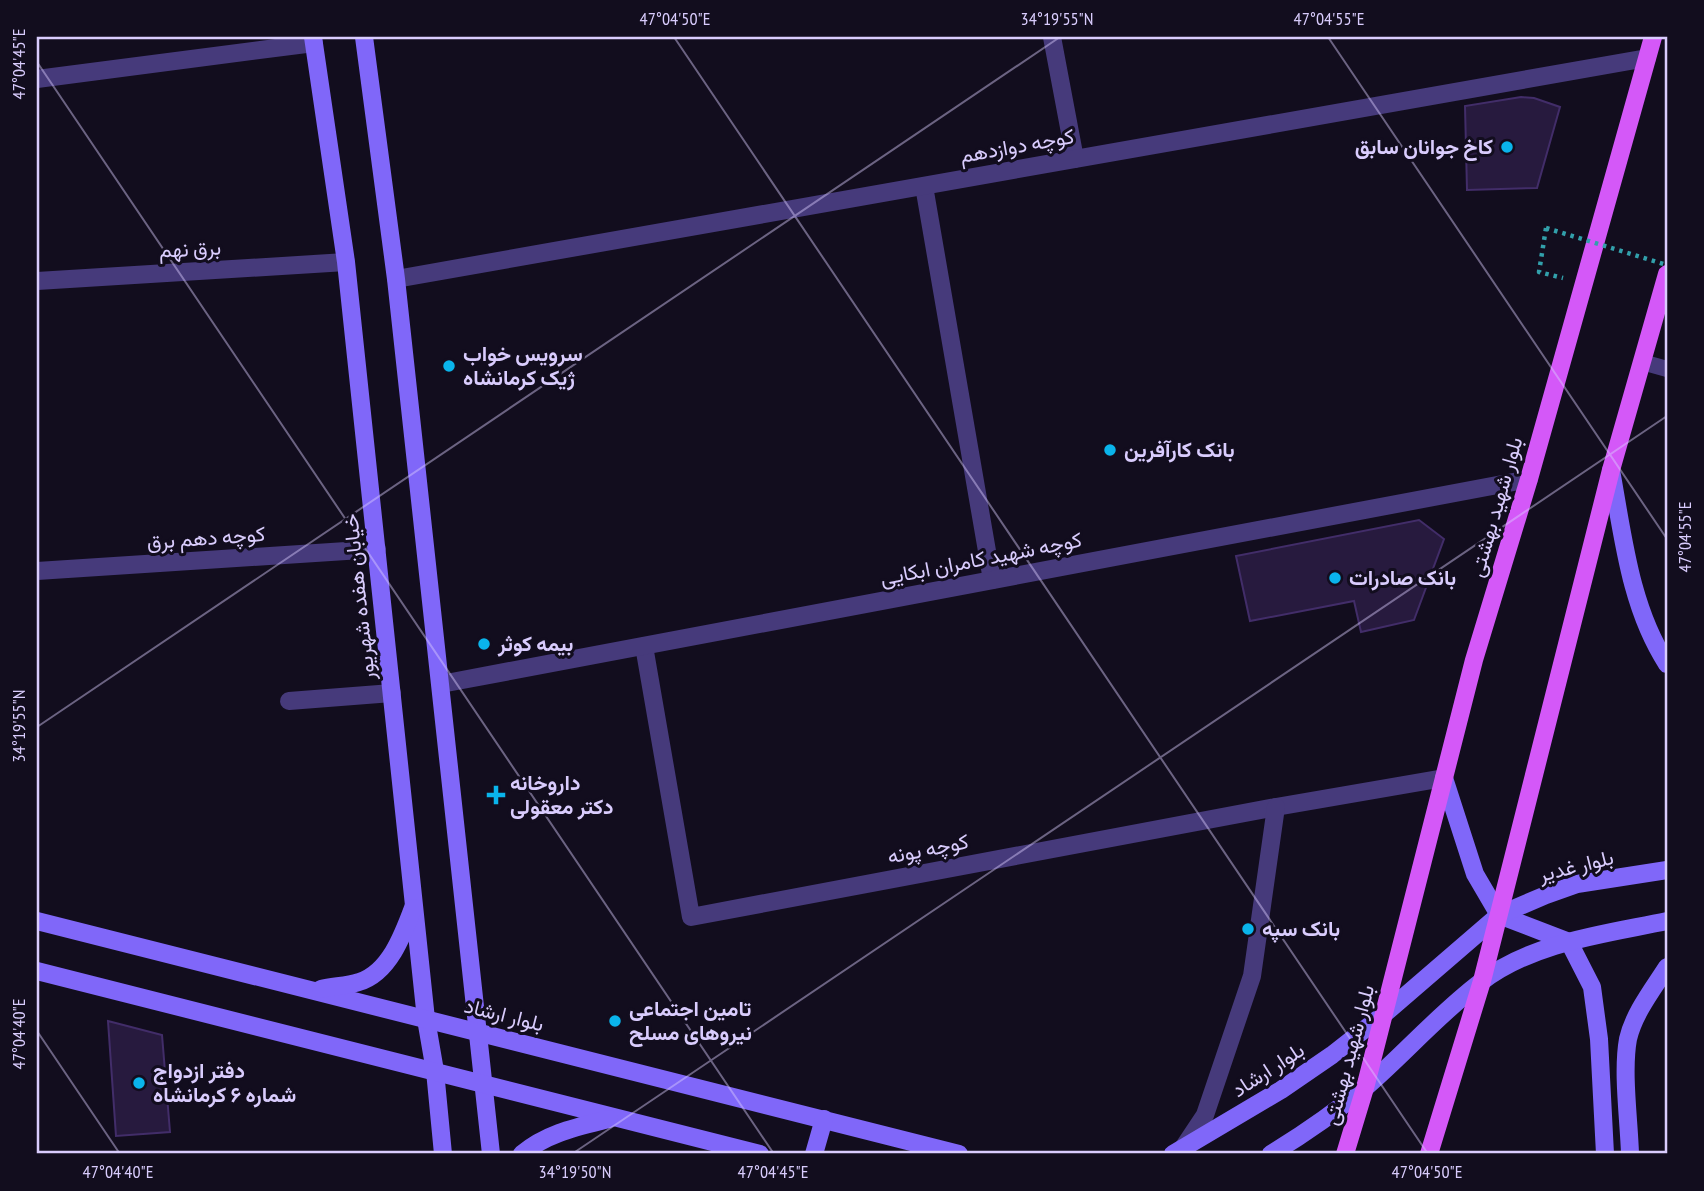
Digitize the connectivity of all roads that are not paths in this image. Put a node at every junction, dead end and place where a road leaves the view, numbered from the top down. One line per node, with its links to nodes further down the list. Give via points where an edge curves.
1 (364, 37): 11 (main road)
2 (1052, 37): 7 (street)
3 (1653, 37): 5 (main road, بلوار شهید بهشتی)
4 (314, 40): 6 (street); 9 (main road, خیابان هفده شهریور)
5 (1647, 58): 7 (street, کوچه دوازدهم); 16 (main road, بلوار شهید بهشتی)
6 (37, 79)
7 (1074, 159): 8 (street, کوچه دوازدهم)
8 (924, 186): 11 (street, کوچه دوازدهم); 19 (street)
9 (346, 262): 12 (street, برق نهم); 17 (main road, خیابان هفده شهریور)
10 (1667, 274): 13 (main road)
11 (396, 279): 22 (main road)
12 (37, 281)
13 (1642, 362): 14 (lane); 15 (main road)
14 (1667, 369)
15 (1611, 470): 21 (main road, via 1637,598); 29 (main road)
16 (1529, 479): 19 (street, کوچه شهید کامران ابکایی); 25 (main road, بلوار شهید بهشتی)
17 (377, 549): 18 (street, کوچه دهم برق); 23 (main road, خیابان هفده شهریور)
18 (37, 572)
19 (992, 580): 20 (street, کوچه شهید کامران ابکایی)
20 (643, 646): 22 (street, کوچه شهید کامران ابکایی); 26 (street, کوچه پونه, via 691,917)
21 (1667, 664)
22 (441, 684): 39 (main road)
23 (392, 693): 24 (street); 28 (main road, خیابان هفده شهریور)
24 (289, 701)
25 (1444, 778): 26 (street, کوچه پونه); 29 (main road, via 1475,874); 37 (main road, بلوار شهید بهشتی)
26 (1276, 807): 45 (street, via 1252,976 1205,1115)
27 (1667, 870): 29 (main road, بلوار غدیر, via 1577,884)
28 (414, 905): 36 (main road, via 401,939 380,969 362,982); 38 (main road, خیابان هفده شهریور)
29 (1499, 915): 32 (main road); 35 (main road); 37 (main road, بلوار غدیر)
30 (37, 921): 36 (main road, بلوار ارشاد)
31 (1667, 921): 32 (main road)
32 (1569, 942): 35 (main road, via 1517,961); 55 (main road, via 1592,987 1600,1039)
33 (1667, 967): 56 (main road, via 1638,1013 1629,1038)
34 (37, 971): 40 (main road)
35 (1482, 981): 42 (main road); 54 (main road)
36 (313, 990): 38 (main road, بلوار ارشاد)
37 (1383, 1015): 42 (main road, بلوار شهید بهشتی); 45 (main road, بلوار ارشاد, via 1281,1090)
38 (426, 1019): 39 (main road, بلوار ارشاد); 40 (main road, خیابان هفده شهریور)
39 (477, 1032): 41 (main road); 44 (main road, بلوار ارشاد)
40 (435, 1071): 41 (main road); 46 (main road, خیابان هفده شهریور)
41 (483, 1083): 43 (main road); 47 (main road)
42 (1365, 1088): 52 (main road); 53 (main road, بلوار شهید بهشتی)
43 (612, 1118): 48 (main road, via 563,1130); 49 (main road)
44 (824, 1119): 50 (main road); 51 (main road, بلوار ارشاد)
45 (1177, 1153)
46 (443, 1154)
47 (491, 1154)
48 (522, 1154)
49 (760, 1154)
50 (814, 1154)
51 (959, 1154)
52 (1271, 1154)
53 (1345, 1154)
54 (1429, 1154)
55 (1605, 1154)
56 (1630, 1154)

